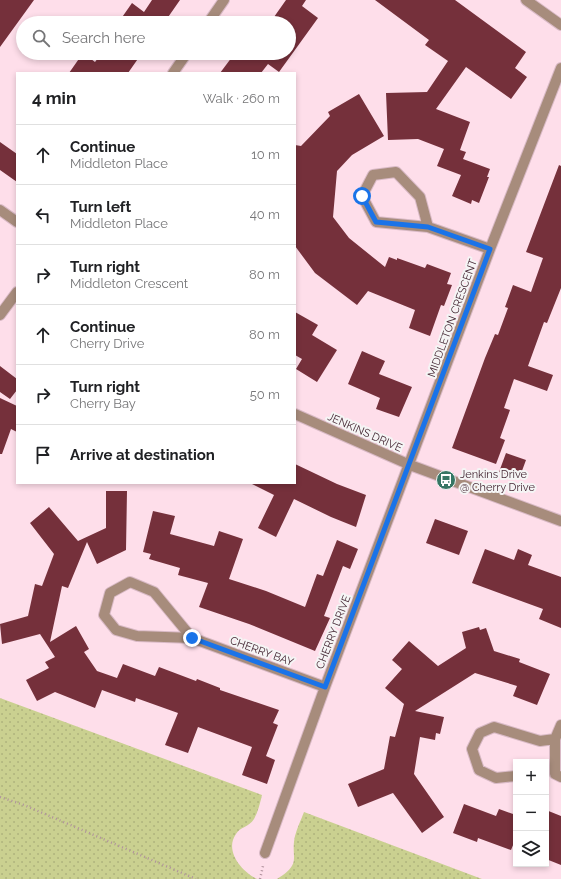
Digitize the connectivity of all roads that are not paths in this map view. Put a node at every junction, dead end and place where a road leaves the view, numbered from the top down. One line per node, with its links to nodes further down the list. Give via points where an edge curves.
1 (224, 0): 3 (street)
2 (526, 0): 4 (street)
3 (213, 16)
4 (561, 25)
5 (182, 60): 7 (street)
6 (561, 68): 11 (street, MIDDLETON CRESCENT)
7 (174, 72)
8 (0, 210): 9 (street)
9 (16, 221)
10 (428, 227): 10 (street, via 420,197 396,172 373,175 362,196 376,222); 11 (street)
11 (490, 249): 15 (street, MIDDLETON CRESCENT)
12 (16, 293): 13 (street)
13 (0, 315)
14 (296, 414): 15 (street, JENKINS DRIVE)
15 (410, 465): 16 (street, JENKINS DRIVE); 18 (street, CHERRY DRIVE)
16 (561, 522)
17 (192, 638): 17 (street, CHERRY BAY, via 154,592 130,582 110,593 104,615 116,630 137,636); 18 (street, CHERRY BAY)
18 (325, 687): 23 (street, CHERRY DRIVE)
19 (561, 725): 20 (street)
20 (555, 739): 21 (street); 22 (street, via 540,741 494,727 480,733 472,748 479,770 496,778)
21 (554, 775)
22 (513, 776)
23 (265, 853)

